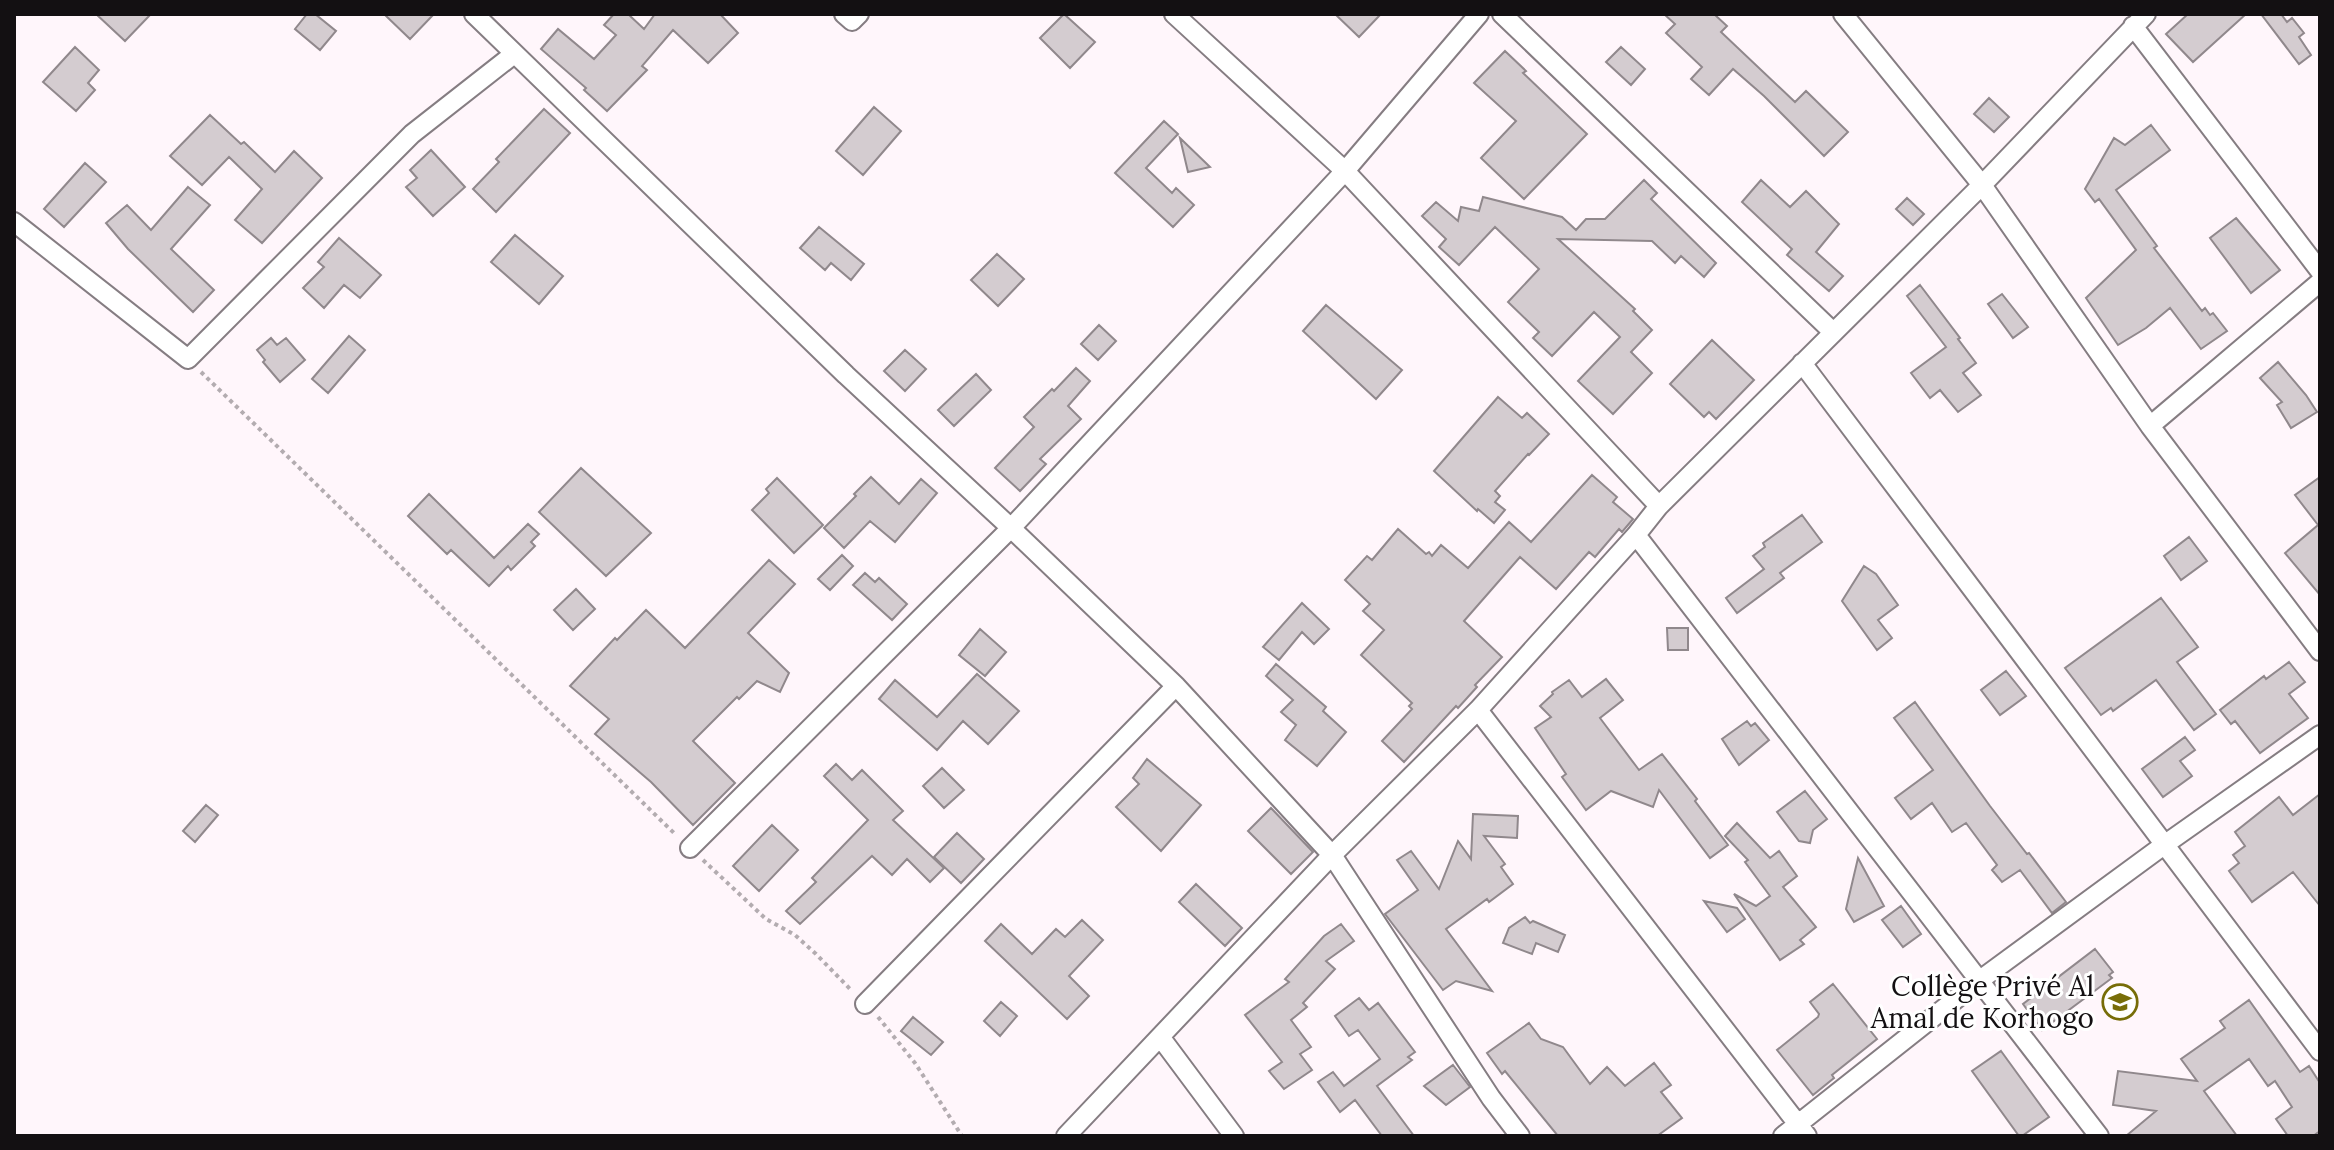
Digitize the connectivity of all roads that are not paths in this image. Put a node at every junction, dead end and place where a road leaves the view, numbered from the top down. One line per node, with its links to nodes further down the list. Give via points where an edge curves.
1 (474, 14): 9 (street)
2 (844, 14): 3 (street, via 852,21)
3 (859, 14)
4 (1174, 14): 10 (street)
5 (1479, 14): 10 (street)
6 (1502, 14): 15 (street)
7 (1843, 14): 11 (street)
8 (2140, 20): 11 (street); 13 (street)
9 (514, 54): 12 (street, via 412,134 188,359); 19 (street)
10 (1345, 171): 18 (street); 19 (street)
11 (1982, 185): 15 (street); 17 (street)
12 (14, 222)
13 (2320, 271)
14 (2320, 282): 17 (street)
15 (1833, 332): 16 (street)
16 (1802, 363): 18 (street); 25 (street)
17 (2150, 426): 21 (street)
18 (1659, 506): 20 (street)
19 (1011, 528): 22 (street); 26 (street)
20 (1636, 535): 23 (street); 28 (street)
21 (2320, 651)
22 (1176, 686): 27 (street); 29 (street)
23 (1478, 710): 27 (street); 32 (street)
24 (2320, 735): 25 (street)
25 (2164, 845): 28 (street); 31 (street)
26 (690, 848)
27 (1332, 855): 30 (street); 35 (street)
28 (1980, 980): 32 (street); 37 (street)
29 (865, 1004)
30 (1161, 1038): 33 (street); 34 (street)
31 (2320, 1051)
32 (1803, 1130): 36 (street)
33 (1066, 1136)
34 (1234, 1136)
35 (1520, 1136)
36 (1783, 1136)
37 (2099, 1136)

